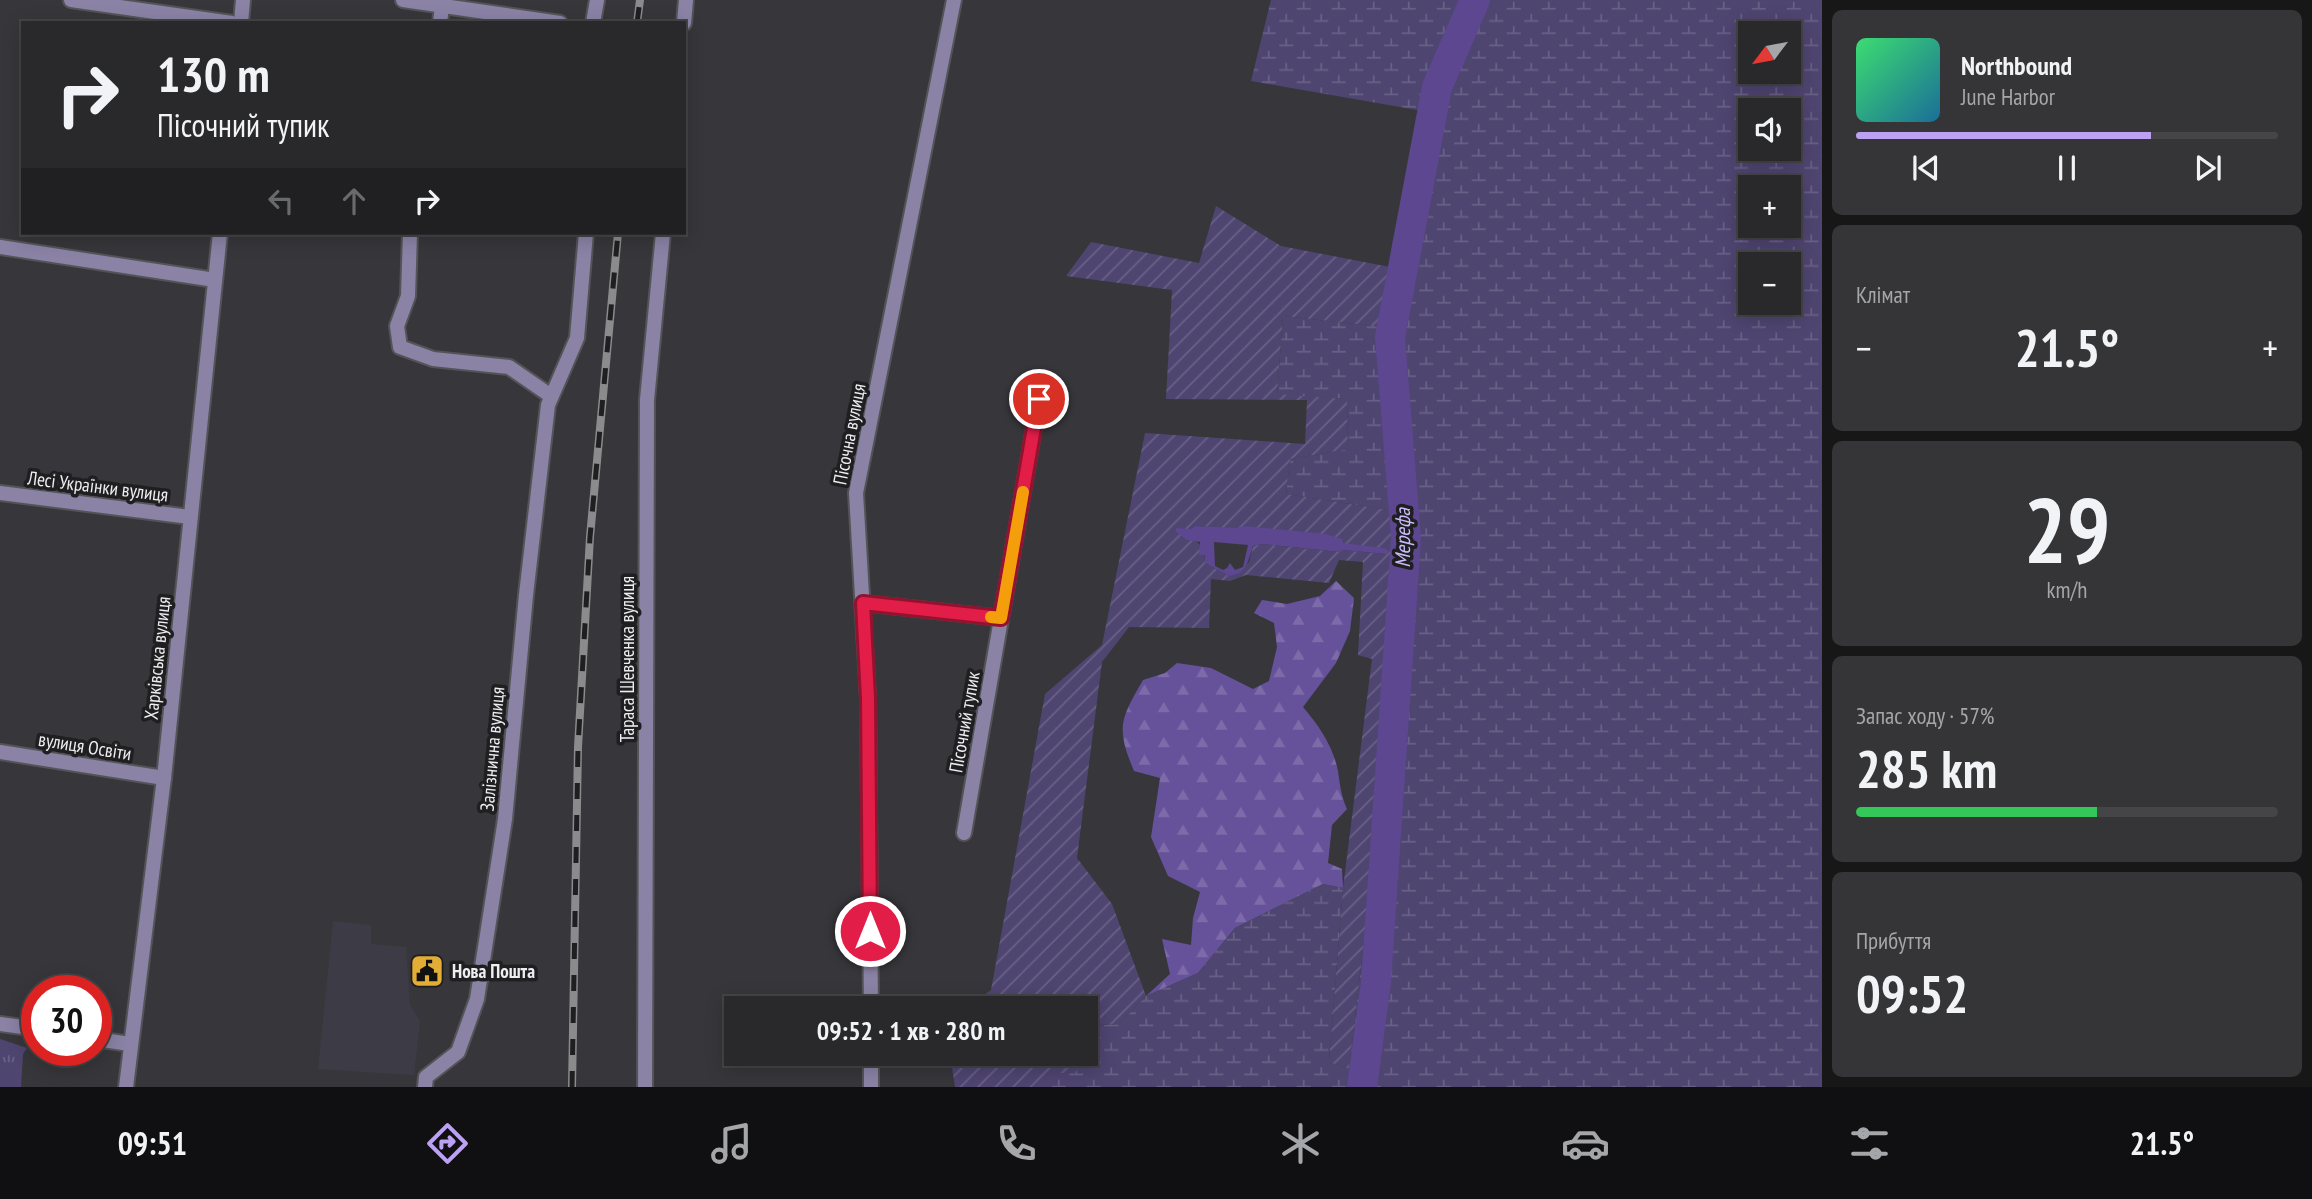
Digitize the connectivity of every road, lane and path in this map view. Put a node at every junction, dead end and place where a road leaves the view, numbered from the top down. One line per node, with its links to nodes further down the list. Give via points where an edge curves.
1 (71, 0): 8 (street)
2 (243, 0): 9 (street)
3 (403, 0): 7 (street)
4 (597, 0): 12 (street)
5 (686, 0): 13 (street)
6 (954, 0): 24 (street, Пісочна вулиця, via 856,493)
7 (442, 6): 10 (street); 11 (street)
8 (218, 21)
9 (241, 21)
10 (440, 21)
11 (546, 21)
12 (593, 21)
13 (684, 21)
14 (220, 235): 19 (street, Харківська вулиця)
15 (410, 235): 20 (street, via 408,296 397,326 400,347 433,359 509,367)
16 (586, 235): 20 (street, Залізнична вулиця, via 577,338)
17 (663, 235): 37 (street, Тараса Шевченка вулиця, via 647,400)
18 (0, 247): 19 (street)
19 (215, 280): 23 (street, Харківська вулиця)
20 (551, 396): 36 (street, Залізнична вулиця, via 505,819 477,999 458,1052 426,1077)
21 (1039, 399): 25 (street, Пісочний тупик)
22 (0, 493): 23 (street, Лесі Українки вулиця)
23 (190, 517): 27 (street, Харківська вулиця)
24 (863, 603): 25 (street); 29 (street, Пісочна вулиця)
25 (1001, 618): 28 (street, Пісочний тупик)
26 (0, 752): 27 (street, вулиця Освіти)
27 (164, 778): 33 (street, Харківська вулиця)
28 (964, 832)
29 (871, 996)
30 (0, 1024): 31 (street)
31 (21, 1027)
32 (112, 1041): 33 (street)
33 (130, 1044): 35 (street, Харківська вулиця)
34 (871, 1066): 38 (street)
35 (126, 1087)
36 (425, 1087)
37 (645, 1087)
38 (871, 1087)

